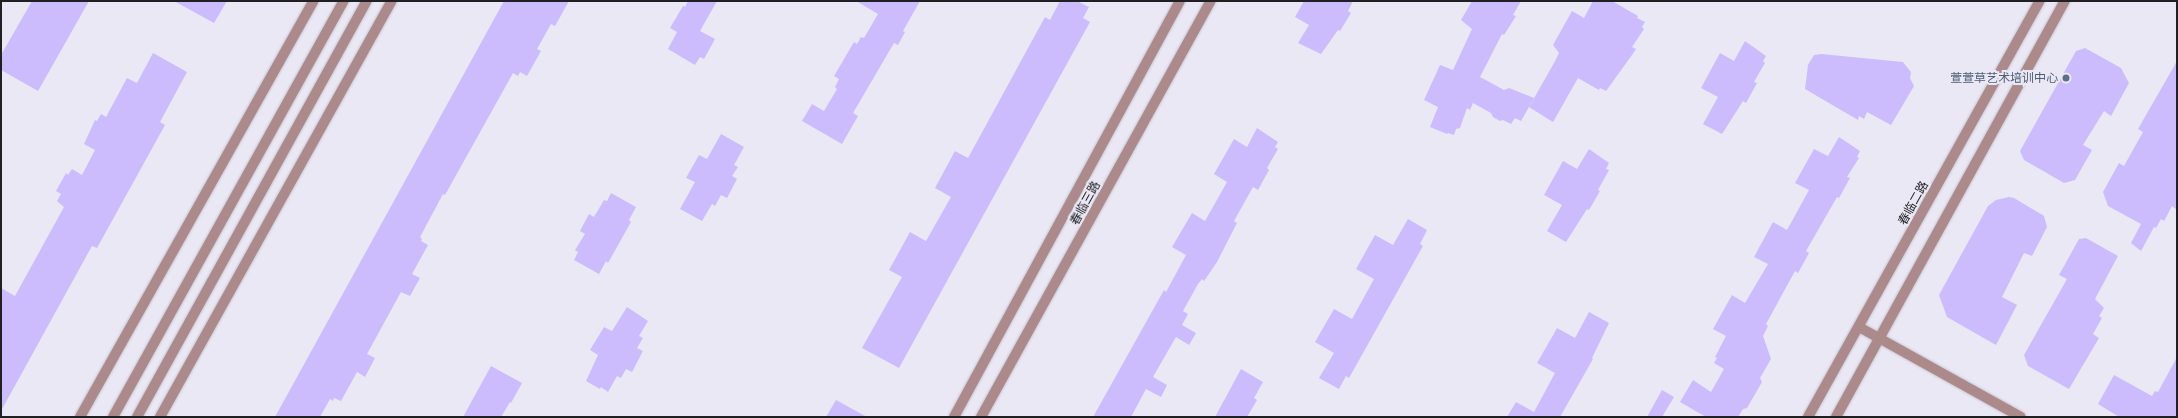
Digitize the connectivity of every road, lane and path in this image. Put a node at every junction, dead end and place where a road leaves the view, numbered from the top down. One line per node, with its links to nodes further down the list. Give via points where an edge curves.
1 (313, 1): 11 (street)
2 (344, 1): 12 (street)
3 (366, 1): 13 (street)
4 (392, 1): 14 (street)
5 (1180, 1): 15 (street, 春临三路)
6 (1211, 1): 16 (street, 春临三路)
7 (2040, 1): 9 (street, 春临二路)
8 (2065, 1): 10 (street)
9 (1859, 327): 10 (street); 17 (street, 春临二路)
10 (1879, 338): 18 (street); 19 (street)
11 (80, 417)
12 (113, 417)
13 (136, 417)
14 (160, 417)
15 (954, 417)
16 (981, 417)
17 (1808, 417)
18 (1836, 417)
19 (2021, 417)

